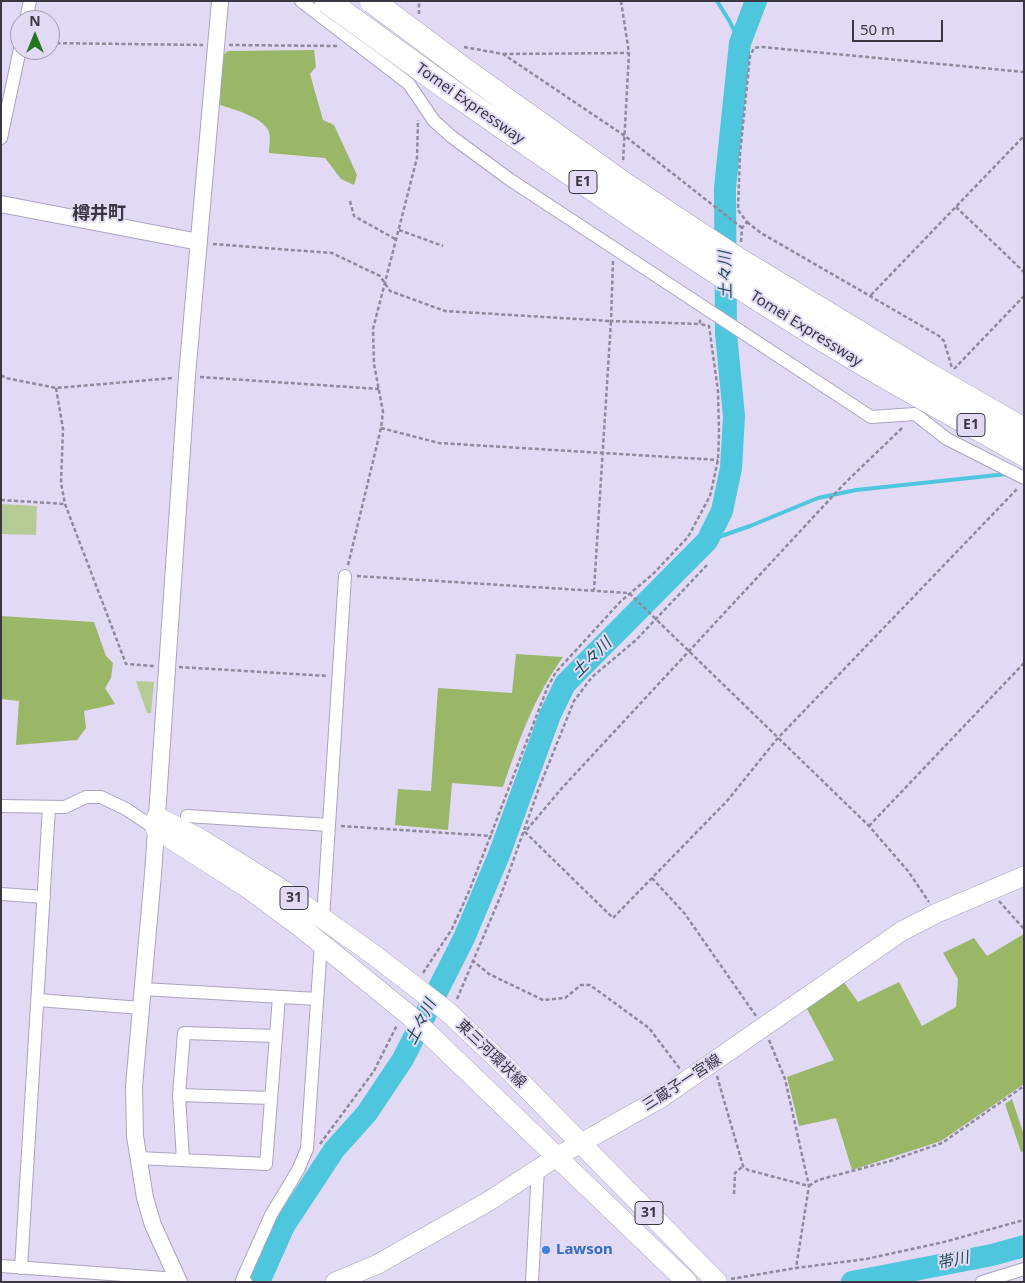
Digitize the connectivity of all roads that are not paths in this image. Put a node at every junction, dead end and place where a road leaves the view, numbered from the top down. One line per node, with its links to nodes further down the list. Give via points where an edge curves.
1 (220, 1): 8 (street)
2 (301, 1): 9 (street, via 409,84 434,121 508,178 871,417)
3 (327, 1): 9 (highway, Tomei Expressway / E1, bridge, via 454,93 737,286)
4 (372, 1): 9 (highway, Tomei Expressway / E1, bridge, via 625,185 714,244 739,251)
5 (18, 60): 6 (street)
6 (1, 138)
7 (1, 204): 8 (street)
8 (199, 242): 17 (street)
9 (921, 395): 10 (highway, Tomei Expressway / E1, bridge); 11 (highway, Tomei Expressway / E1, bridge); 12 (street, via 947,440)
10 (1024, 430)
11 (1024, 454)
12 (1024, 480)
13 (345, 576): 18 (street)
14 (1, 806): 15 (street)
15 (49, 807): 17 (street, via 65,807 94,796); 21 (street)
16 (187, 816): 18 (street)
17 (157, 823): 22 (main road, 東三河環状線 / 31, via 202,840); 23 (main road, 東三河環状線 / 31); 24 (street)
18 (329, 826): 22 (street)
19 (1024, 876): 32 (main road, 三蔵子一宮線, via 902,931 689,1080)
20 (1, 894): 21 (street)
21 (44, 897): 27 (street)
22 (323, 918): 32 (main road, 東三河環状線 / 31, via 449,1014)
23 (321, 943): 26 (street); 33 (main road, 東三河環状線 / 31, via 431,1034)
24 (143, 989): 25 (street); 28 (street)
25 (279, 997): 26 (street); 29 (street)
26 (317, 999): 42 (street, via 307,1149 271,1215 242,1280)
27 (38, 1000): 28 (street); 38 (street)
28 (141, 1008): 34 (street, via 134,1086)
29 (276, 1036): 30 (street, via 184,1033); 31 (street)
30 (178, 1095): 31 (street); 35 (street)
31 (271, 1098): 35 (street, via 266,1164)
32 (582, 1144): 33 (main road, 三蔵子一宮線); 41 (main road, 東三河環状線 / 31)
33 (558, 1156): 36 (main road, 三蔵子一宮線); 45 (main road, 東三河環状線 / 31)
34 (138, 1158): 35 (street); 40 (street, via 143,1192 153,1225)
35 (182, 1160)
36 (538, 1168): 43 (main road, 三蔵子一宮線, via 489,1201 378,1264); 44 (street)
37 (1, 1266): 38 (street)
38 (21, 1268): 40 (street)
39 (1024, 1269): 46 (street)
40 (178, 1280)
41 (723, 1281)
42 (246, 1282)
43 (334, 1282)
44 (532, 1282)
45 (687, 1282)
46 (982, 1282)

